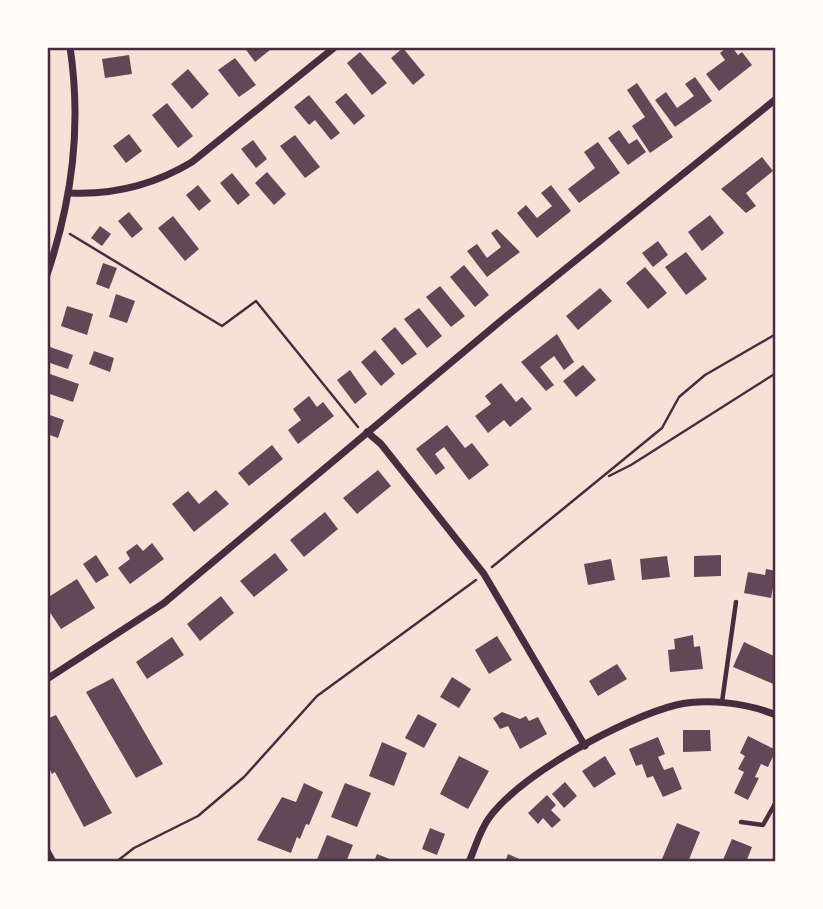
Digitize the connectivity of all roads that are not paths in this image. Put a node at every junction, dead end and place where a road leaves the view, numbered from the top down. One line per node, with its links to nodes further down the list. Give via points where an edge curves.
1 (70, 47): 4 (street, via 76,113)
2 (335, 47): 4 (street, via 192,162 168,176 117,191)
3 (776, 99): 6 (street)
4 (70, 193): 5 (street)
5 (47, 275)
6 (366, 434): 8 (street, via 164,603); 11 (street, via 381,444 484,574)
7 (736, 602): 9 (lane)
8 (47, 679)
9 (722, 703): 10 (street); 11 (street, via 677,705 638,718)
10 (776, 715)
11 (584, 746): 16 (street, via 532,777 489,817)
12 (776, 802): 13 (lane, via 763,825)
13 (741, 822)
14 (47, 851): 15 (street)
15 (53, 862)
16 (469, 862)

